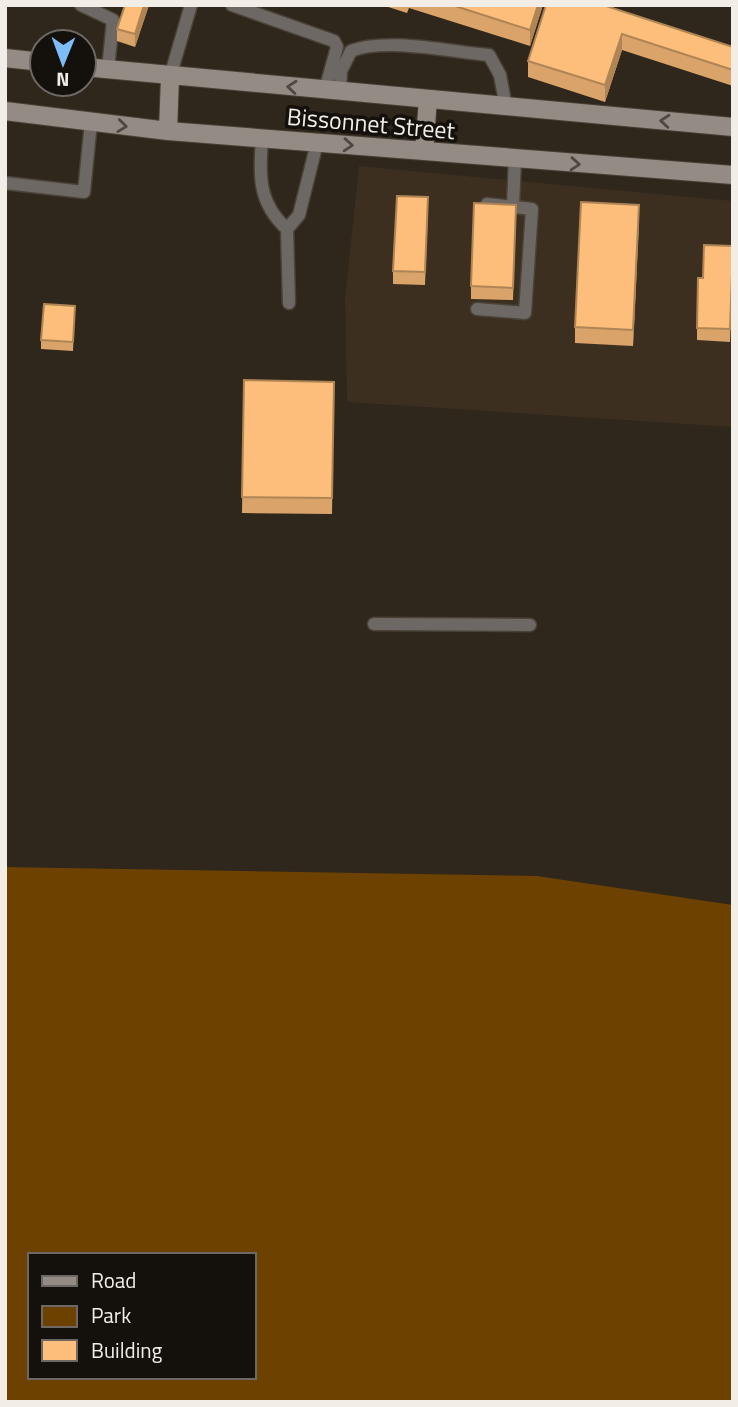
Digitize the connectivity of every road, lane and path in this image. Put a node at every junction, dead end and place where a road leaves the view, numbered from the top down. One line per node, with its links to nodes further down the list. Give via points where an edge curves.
1 (81, 5): 7 (lane, via 113,20)
2 (191, 5): 8 (lane)
3 (232, 5): 9 (lane, via 334,41)
4 (5, 58): 5 (main road)
5 (28, 60)
6 (98, 68): 7 (main road, Bissonnet Street)
7 (108, 69): 8 (main road, Bissonnet Street)
8 (170, 77): 9 (main road, Bissonnet Street, one-way to 8); 15 (main road)
9 (333, 91): 10 (main road, Bissonnet Street); 11 (lane, via 351,51 397,46 489,55 500,75)
10 (428, 99): 11 (main road, Bissonnet Street); 18 (main road)
11 (506, 107): 14 (main road, Bissonnet Street, one-way to 11)
12 (5, 111): 13 (main road, Bissonnet Street)
13 (91, 121): 15 (main road, Bissonnet Street, one-way to 15); 21 (lane, via 84,192)
14 (733, 127)
15 (167, 131): 16 (main road, Bissonnet Street)
16 (262, 139): 17 (main road, Bissonnet Street); 24 (lane, via 260,173 270,214)
17 (317, 143): 18 (main road, Bissonnet Street, one-way to 18); 24 (lane, via 299,215)
18 (424, 152): 19 (main road, Bissonnet Street)
19 (516, 159): 20 (main road, Bissonnet Street, one-way to 20); 23 (lane)
20 (733, 175)
21 (5, 183)
22 (487, 204): 23 (lane)
23 (513, 206): 26 (lane, via 532,209 525,313)
24 (287, 229): 25 (lane)
25 (289, 303)
26 (477, 309)
27 (374, 624): 28 (lane)
28 (530, 625)

